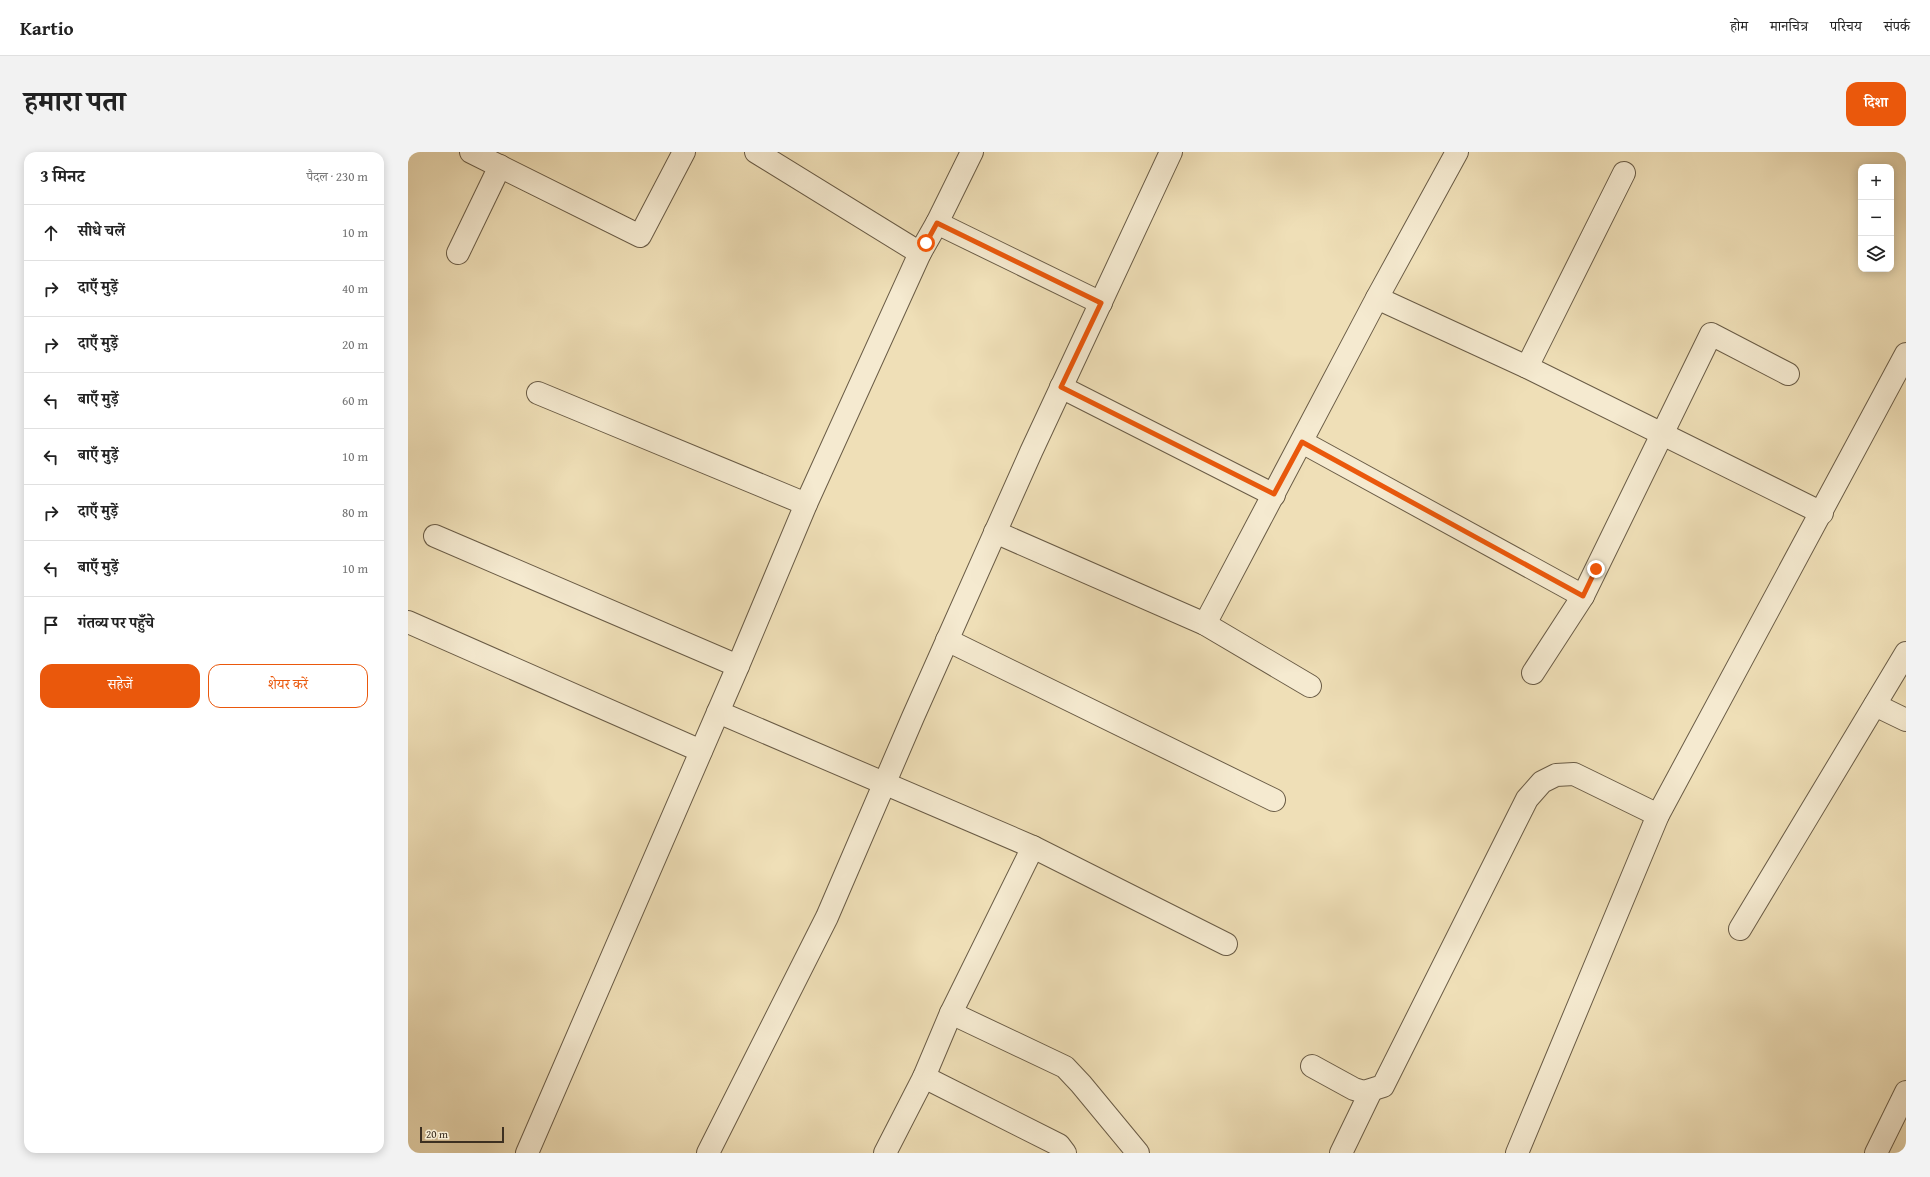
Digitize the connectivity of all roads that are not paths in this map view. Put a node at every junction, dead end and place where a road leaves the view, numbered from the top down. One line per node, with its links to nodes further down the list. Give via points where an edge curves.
1 (471, 152): 7 (street)
2 (684, 152): 7 (street, via 640,236)
3 (756, 152): 11 (street)
4 (972, 152): 9 (street)
5 (1171, 152): 13 (street)
6 (1457, 152): 12 (street)
7 (500, 166): 10 (street)
8 (1624, 174): 15 (street)
9 (937, 223): 11 (street); 13 (street)
10 (458, 253)
11 (920, 253): 22 (street)
12 (1377, 298): 15 (street); 20 (street)
13 (1101, 303): 17 (street)
14 (1906, 354): 23 (street)
15 (1527, 367): 19 (street)
16 (1788, 374): 19 (street, via 1711,334)
17 (1061, 387): 21 (street); 24 (street)
18 (538, 393): 22 (street)
19 (1663, 435): 23 (street); 26 (street)
20 (1302, 442): 21 (street); 26 (street)
21 (1274, 494): 28 (street)
22 (806, 504): 31 (street)
23 (1822, 513): 40 (street)
24 (995, 532): 28 (street); 29 (street)
25 (435, 536): 31 (street)
26 (1583, 596): 32 (street)
27 (408, 622): 37 (street)
28 (1205, 624): 33 (street)
29 (947, 640): 38 (street); 39 (street)
30 (1906, 653): 34 (street)
31 (738, 666): 35 (street)
32 (1533, 673)
33 (1310, 686)
34 (1875, 705): 36 (street); 42 (street)
35 (718, 712): 37 (street); 38 (street)
36 (1906, 720)
37 (701, 751): 49 (street)
38 (884, 784): 41 (street); 50 (street, via 827,917)
39 (1274, 800)
40 (1658, 815): 47 (street, via 1574,774 1556,775 1542,782 1527,799 1383,1086); 55 (street)
41 (1033, 847): 43 (street); 44 (street)
42 (1740, 929)
43 (1226, 944)
44 (951, 1013): 46 (street); 53 (street, via 1065,1067)
45 (1312, 1066): 47 (street, via 1354,1089)
46 (924, 1077): 51 (street); 52 (street, via 1059,1145)
47 (1371, 1091): 54 (street)
48 (1906, 1092): 56 (street)
49 (528, 1153)
50 (708, 1153)
51 (885, 1153)
52 (1064, 1153)
53 (1138, 1153)
54 (1340, 1153)
55 (1517, 1153)
56 (1876, 1153)

